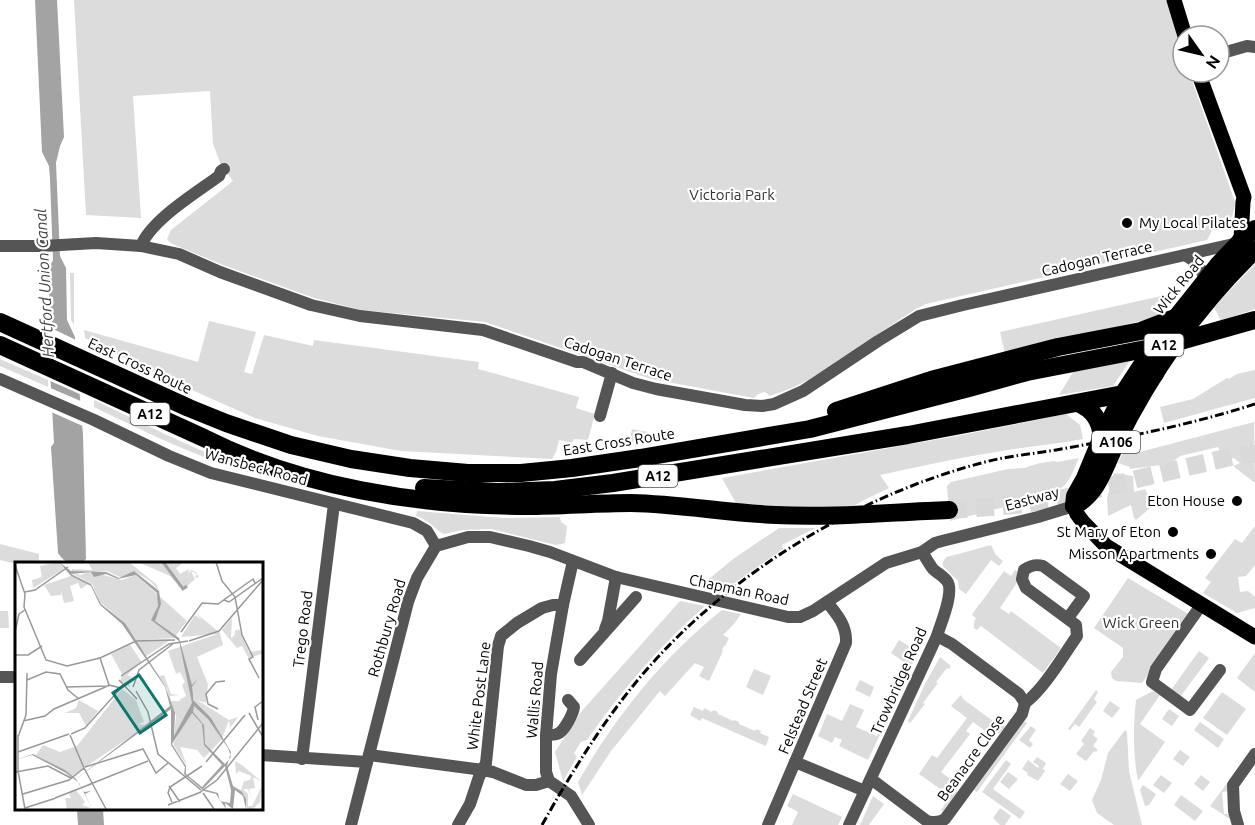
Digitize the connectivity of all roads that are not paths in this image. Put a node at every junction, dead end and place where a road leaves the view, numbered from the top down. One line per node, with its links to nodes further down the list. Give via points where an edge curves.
1 (1174, 0): 2 (main road)
2 (1181, 24)
3 (1255, 47): 4 (street)
4 (1231, 51)
5 (1203, 84): 7 (main road)
6 (224, 173): 10 (street, via 151,228)
7 (1250, 201): 8 (main road, via 1243,202)
8 (1248, 241): 11 (street, Cadogan Terrace); 12 (highway, Wick Road / A106); 18 (highway, A106, via 1235,270 1201,309)
9 (0, 246): 10 (street, Cadogan Terrace)
10 (141, 246): 17 (street, Cadogan Terrace, via 179,254 311,305 360,316 483,330)
11 (1185, 255): 12 (street, via 1200,267); 17 (street, Cadogan Terrace, via 919,316 803,392 774,404 745,405 685,395 633,383)
12 (1205, 282): 13 (highway, Wick Road / A106)
13 (1175, 318): 20 (highway, Wick Road / A106); 25 (highway, A12, via 1142,331 1058,347 931,380 816,418)
14 (0, 322): 25 (highway, East Cross Route / A12, via 226,423 291,445 351,459 468,473 521,473)
15 (1247, 322): 25 (highway, East Cross Route / A12, via 1166,345 1027,372 810,429)
16 (0, 345): 24 (highway, A12)
17 (612, 373): 22 (street)
18 (1155, 374): 20 (highway, A106); 27 (highway, A106, via 1095,488)
19 (0, 379): 26 (street, Wansbeck Road, via 211,473)
20 (1123, 394): 21 (highway, A12); 23 (highway, Wick Road / A106)
21 (1078, 403): 23 (highway, via 1099,421); 24 (highway, A12, via 886,438 555,490 498,492 386,484 339,476)
22 (600, 416)
23 (1102, 437): 27 (highway, Wick Road / A106)
24 (204, 438): 28 (highway, A12, via 233,453 304,476 386,496 435,501 526,506 632,503 792,516)
25 (645, 458)
26 (334, 504): 29 (street, Wansbeck Road, via 413,523 427,531); 50 (street, Trego Road)
27 (1074, 506): 30 (street, Eastway, via 935,543); 35 (main road, Eastway, via 1106,546)
28 (949, 510)
29 (436, 546): 31 (street, via 468,537 490,537); 51 (street, Rothbury Road, via 411,591)
30 (922, 552): 34 (street, Chapman Road, via 886,562); 40 (street, Trowbridge Road, via 949,585)
31 (573, 561): 32 (street, Chapman Road); 36 (street, Wallis Road)
32 (616, 577): 34 (street, Chapman Road, via 788,616 800,617); 39 (street)
33 (636, 597): 39 (street)
34 (827, 602): 52 (street, Felstead Street, via 844,625 846,643)
35 (1202, 604): 38 (main road, Eastway); 42 (street, via 1156,669 1152,682 1190,711)
36 (563, 605): 47 (street, Wallis Road); 53 (street, White Post Lane, via 536,611 501,636)
37 (1068, 618): 37 (street, via 1026,588 1024,570 1029,566 1043,567 1084,596); 46 (street, Beanacre Close, via 1076,625 1077,636)
38 (1253, 632)
39 (602, 636): 41 (street)
40 (937, 636): 46 (street, via 1019,694); 54 (street, Trowbridge Road)
41 (580, 660)
42 (1220, 670)
43 (15, 676): 44 (street)
44 (0, 677)
45 (568, 700): 47 (street, via 574,707 573,713 561,733)
46 (1025, 703): 54 (street, Beanacre Close, via 1022,714 940,822 927,820)
47 (546, 735): 55 (street, Wallis Road)
48 (1255, 754): 62 (street, via 1233,785)
49 (262, 755): 50 (street)
50 (302, 759): 51 (street)
51 (368, 759): 53 (street); 57 (street, Rothbury Road)
52 (795, 762): 56 (street); 60 (street, Felstead Street)
53 (483, 770): 55 (street, via 526,785); 58 (street, White Post Lane)
54 (871, 779): 56 (street, Trowbridge Road)
55 (549, 781): 59 (street, via 571,796)
56 (865, 791): 61 (street, Trowbridge Road)
57 (351, 825)
58 (458, 825)
59 (589, 825)
60 (768, 825)
61 (849, 825)
62 (1238, 825)

